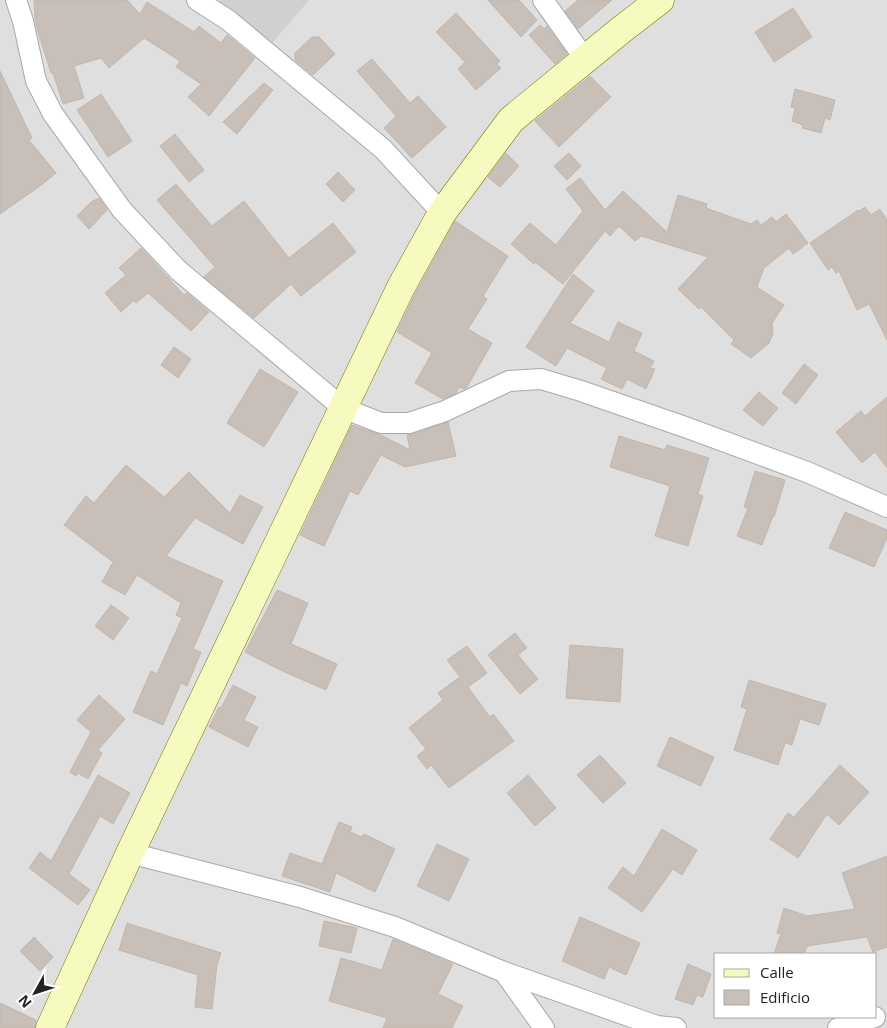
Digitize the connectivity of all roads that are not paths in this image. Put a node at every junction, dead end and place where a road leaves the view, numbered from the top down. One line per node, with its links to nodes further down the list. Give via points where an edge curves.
1 (16, 0): 7 (street, via 36,81 53,114 122,210 178,270)
2 (197, 0): 6 (street, via 228,20 383,149)
3 (543, 0): 5 (street)
4 (660, 0): 5 (main road)
5 (584, 59): 6 (main road, via 510,120)
6 (442, 213): 7 (main road, via 401,287)
7 (343, 408): 8 (street, via 381,423 409,423 509,381 541,379 807,472); 9 (main road)
8 (887, 508)
9 (130, 852): 10 (street, via 300,897 395,927); 12 (main road)
10 (504, 972): 13 (street); 14 (street, via 657,1026)
11 (872, 1018): 15 (street)
12 (50, 1028)
13 (544, 1028)
14 (676, 1028)
15 (838, 1028)

